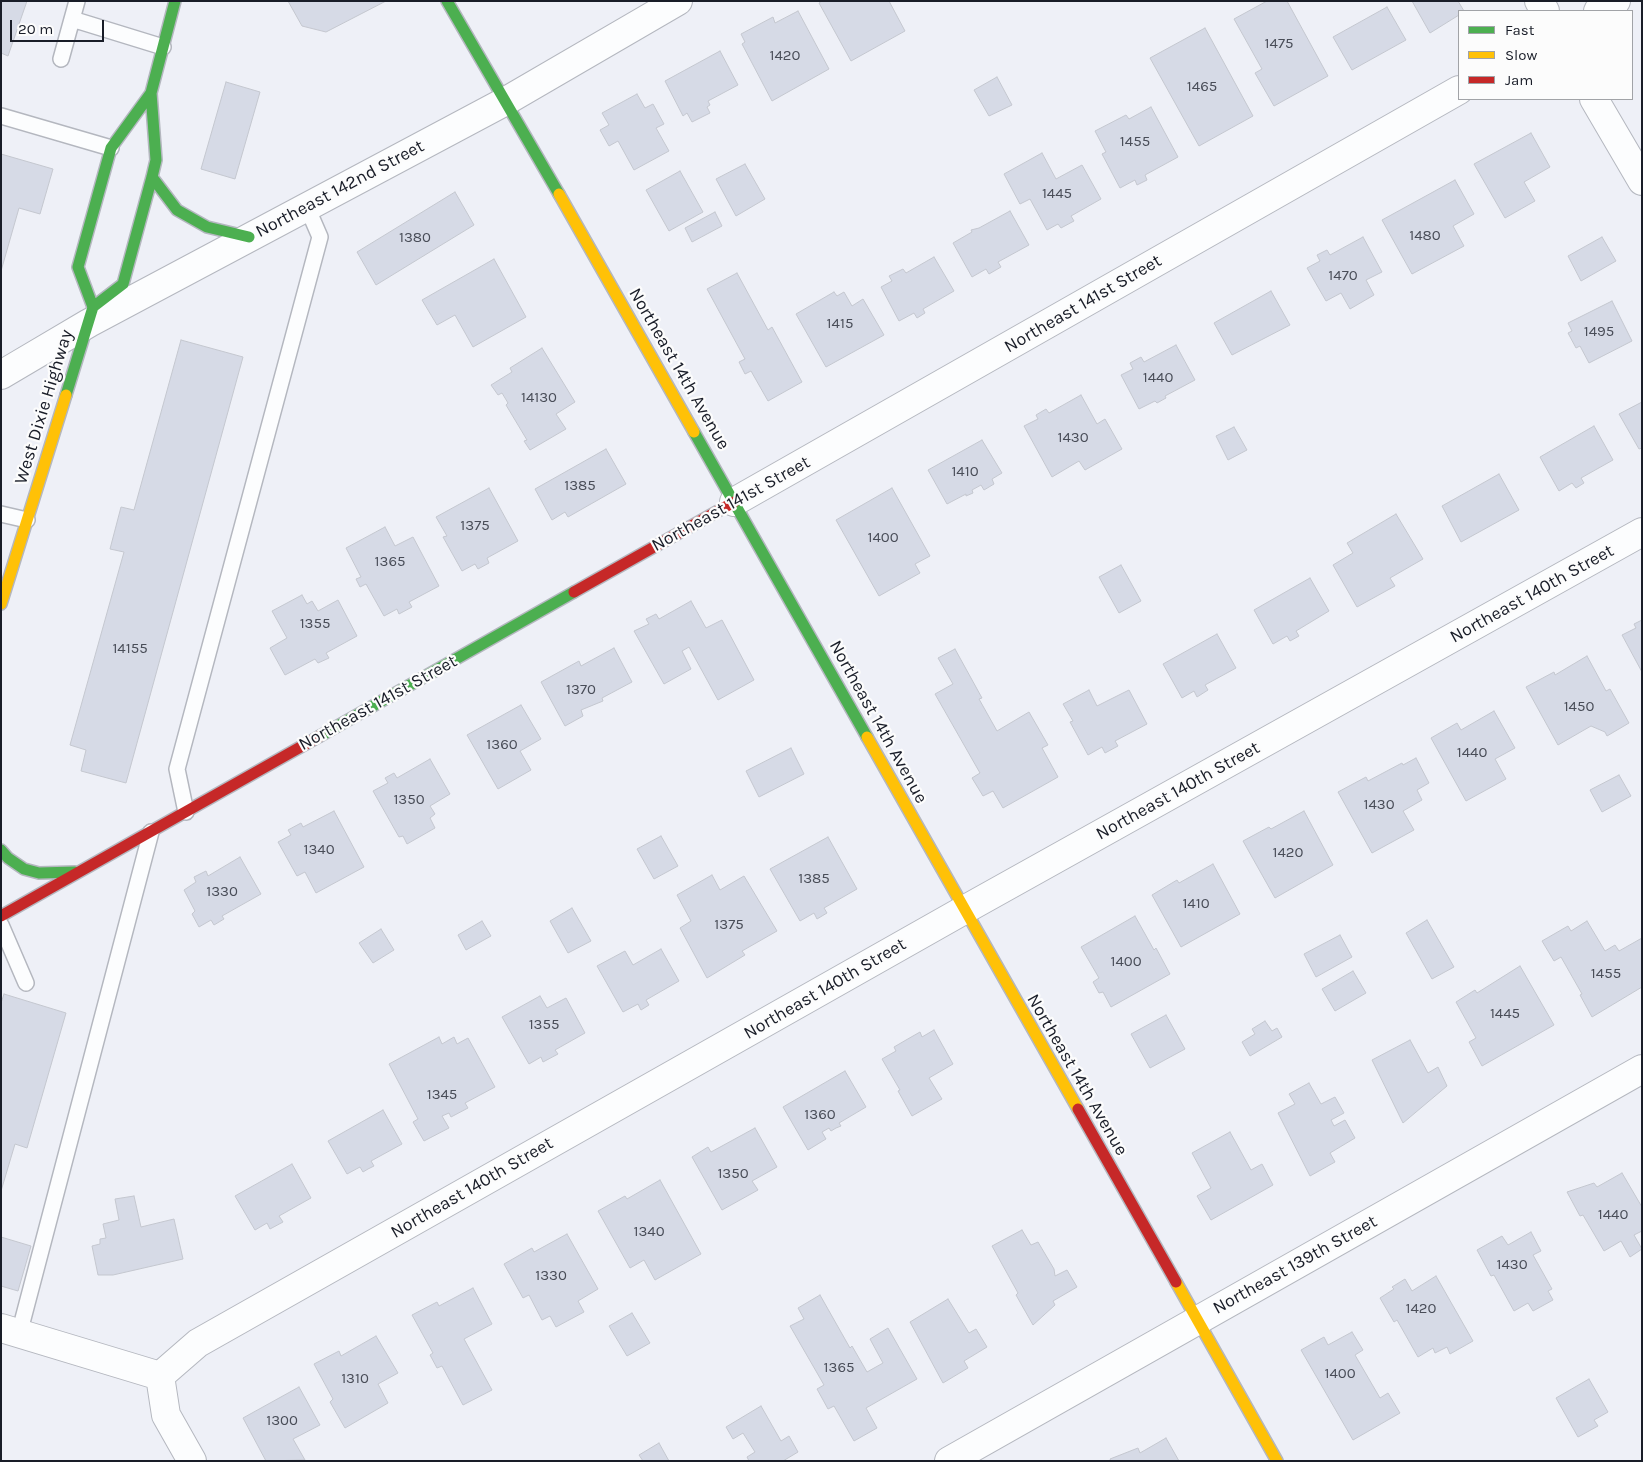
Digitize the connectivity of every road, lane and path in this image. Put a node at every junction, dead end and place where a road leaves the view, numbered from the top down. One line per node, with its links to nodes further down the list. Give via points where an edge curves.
1 (77, 1): 7 (lane)
2 (175, 1): 8 (street)
3 (447, 1): 13 (street, Northeast 14th Avenue)
4 (678, 1): 13 (street, Northeast 142nd Street)
5 (1616, 1): 6 (street)
6 (1600, 10)
7 (72, 19): 8 (lane); 9 (lane)
8 (163, 47): 11 (street)
9 (61, 59)
10 (1458, 91): 22 (street, Northeast 141st Street)
11 (150, 93): 15 (street); 16 (street, via 156,160)
12 (1595, 100): 17 (street)
13 (506, 101): 18 (street, Northeast 142nd Street); 22 (street, Northeast 14th Avenue)
14 (1, 116): 15 (lane)
15 (111, 148): 20 (street, via 78,267)
16 (152, 177): 19 (street, via 177,210 207,227); 20 (street, via 123,284)
17 (1642, 181)
18 (307, 207): 19 (street, Northeast 142nd Street); 27 (lane, via 320,237 177,769)
19 (249, 237): 20 (street, Northeast 142nd Street)
20 (91, 315): 21 (street, Northeast 142nd Street); 24 (street, West Dixie Highway)
21 (1, 375)
22 (734, 502): 27 (street, Northeast 141st Street); 31 (street, Northeast 14th Avenue)
23 (1, 514): 24 (lane)
24 (27, 520): 26 (street, West Dixie Highway)
25 (1642, 532): 31 (street, Northeast 140th Street)
26 (1, 604)
27 (186, 812): 28 (street, Northeast 141st Street)
28 (151, 832): 30 (street, Northeast 141st Street); 37 (lane)
29 (1, 850): 30 (street, via 24,870)
30 (79, 872): 32 (street, Northeast 141st Street)
31 (964, 910): 36 (street, Northeast 14th Avenue); 38 (street, Northeast 140th Street, via 198,1343)
32 (1, 916)
33 (1, 925): 34 (lane)
34 (26, 983)
35 (1642, 1070): 36 (street, Northeast 139th Street)
36 (1196, 1320): 40 (street, Northeast 139th Street); 41 (street, Northeast 14th Avenue)
37 (10, 1331): 38 (street)
38 (160, 1376): 39 (street, via 166,1415)
39 (192, 1461)
40 (949, 1461)
41 (1277, 1461)

